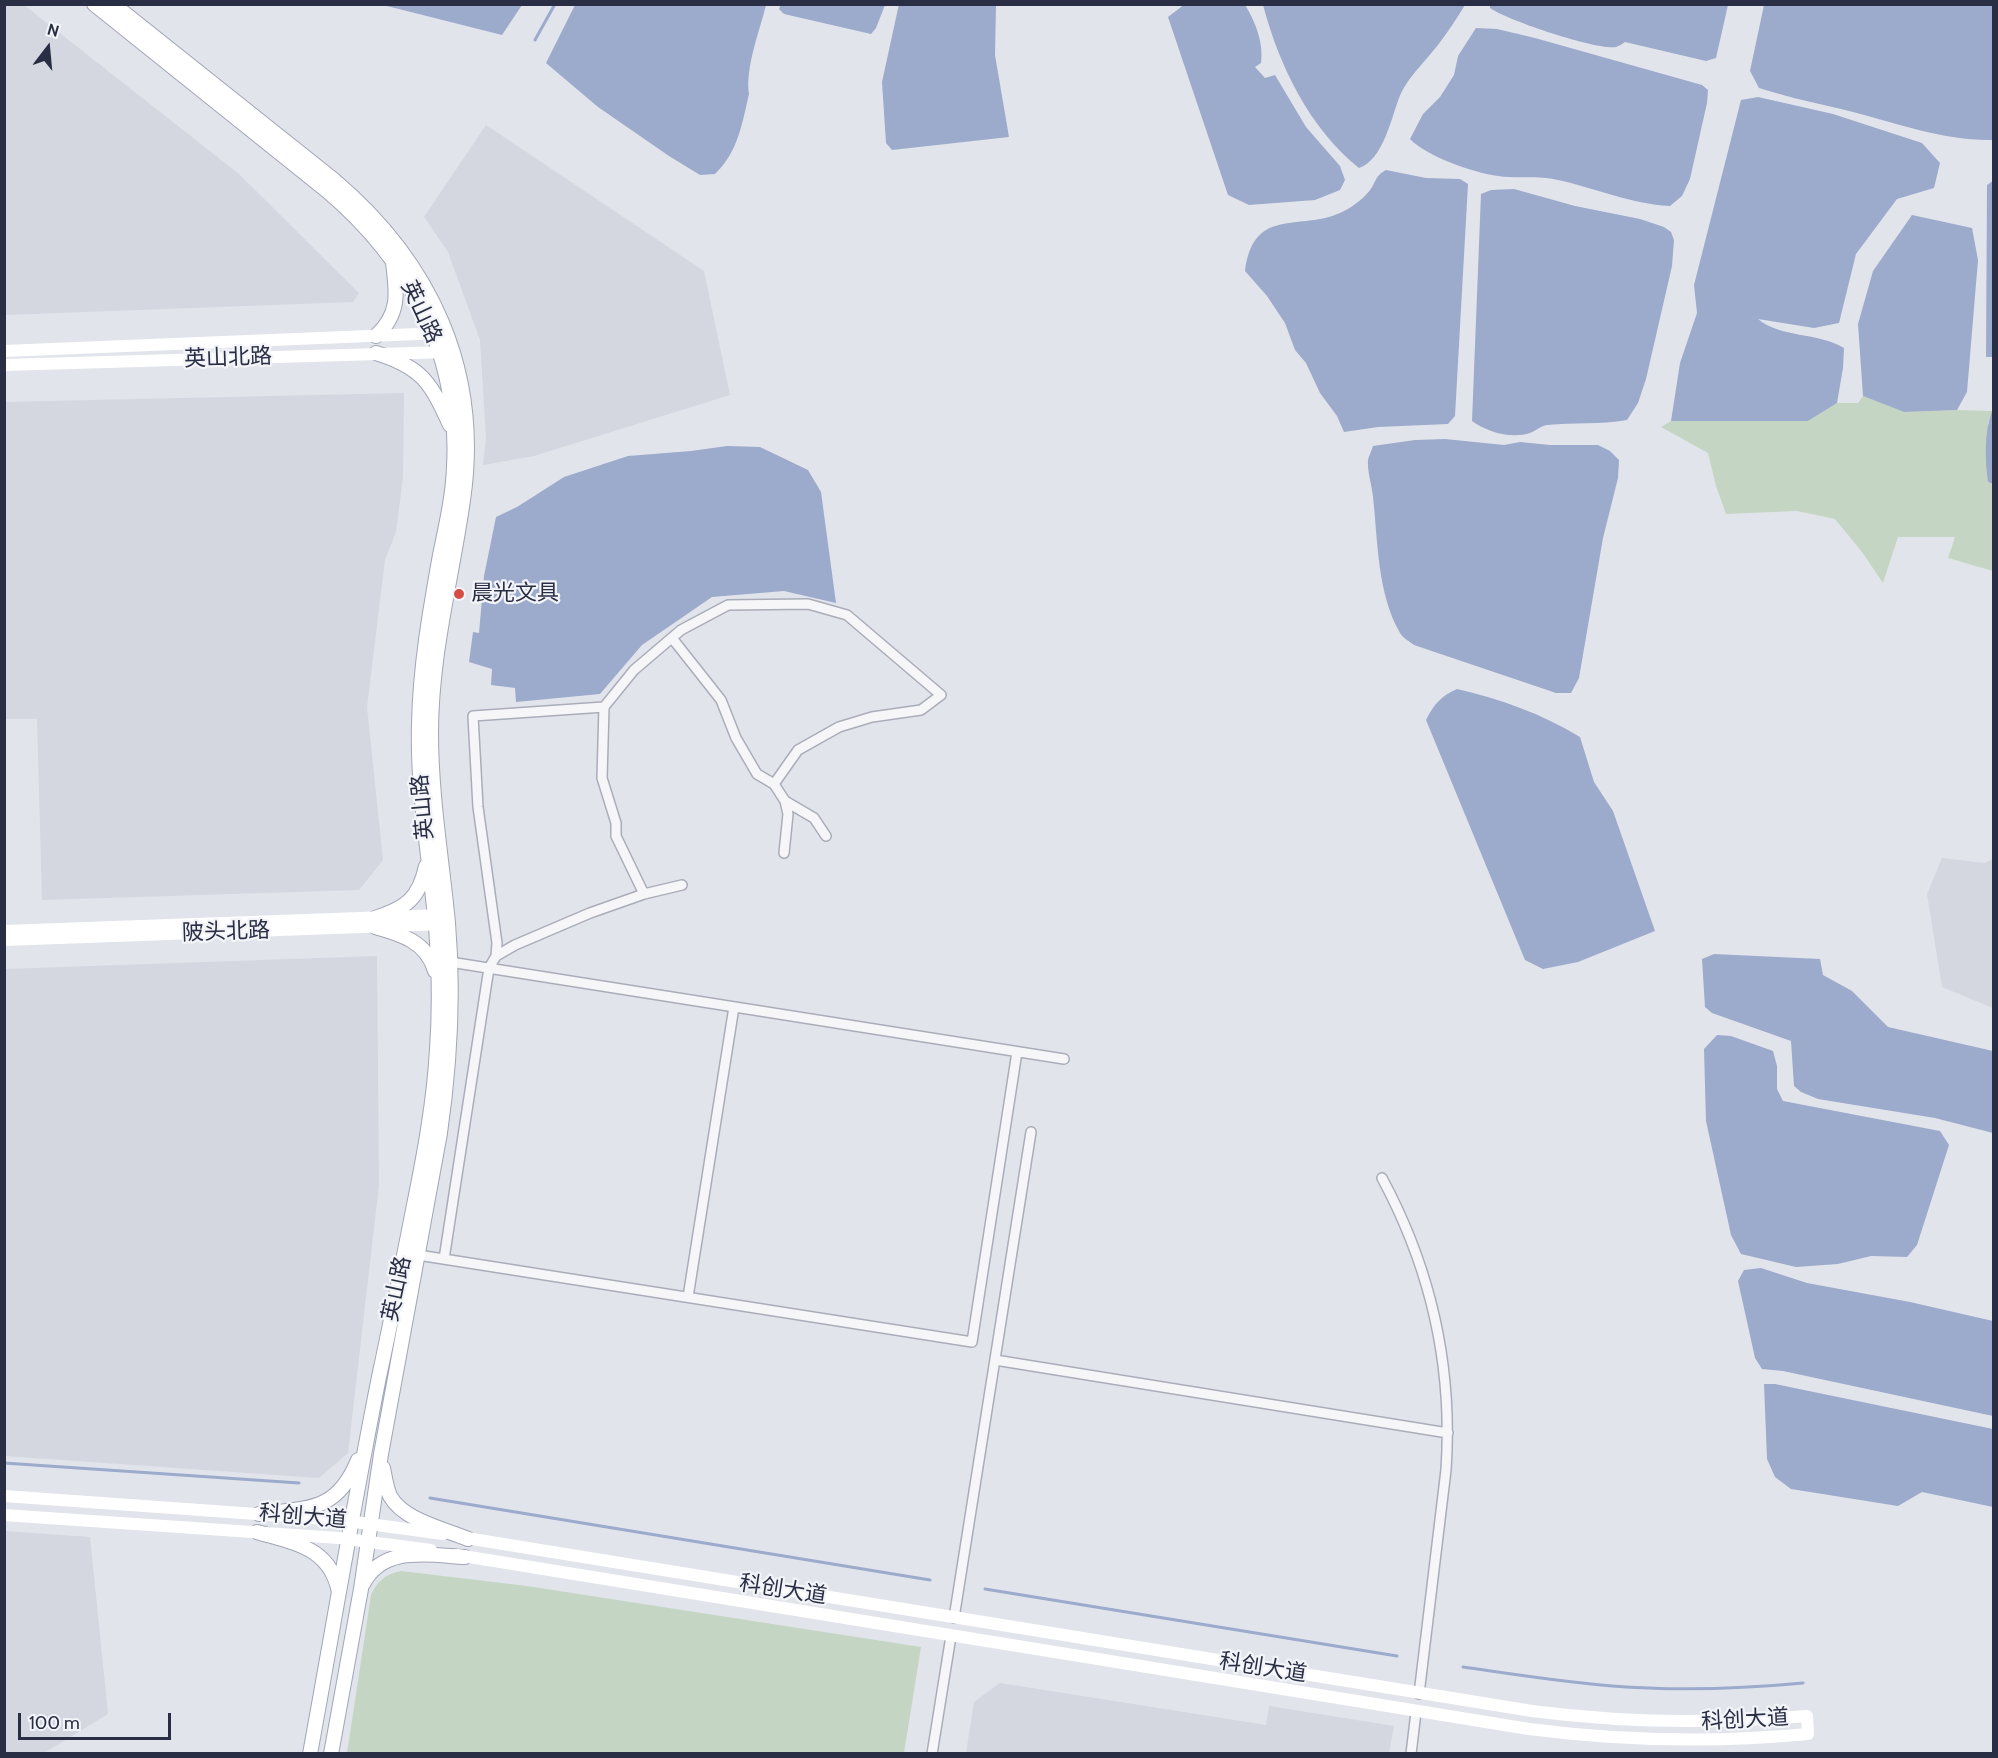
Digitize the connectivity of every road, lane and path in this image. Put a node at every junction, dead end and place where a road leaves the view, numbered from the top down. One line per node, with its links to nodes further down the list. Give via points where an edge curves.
1 (94, 4): 3 (main road, 英山路, via 351,210)
2 (113, 4): 4 (main road, 英山路, via 359,201 409,260 436,308)
3 (393, 258): 4 (main road, 英山路); 5 (main road, via 396,303 389,321)
4 (440, 333): 5 (main road, 英山北路); 7 (main road, 英山路)
5 (376, 336): 6 (main road, 英山北路)
6 (4, 351)
7 (446, 352): 8 (main road, 英山北路); 10 (main road, 英山路); 20 (main road, 英山路, via 464,402 467,468 437,647 431,732)
8 (376, 353): 9 (main road, 英山北路); 10 (main road, via 419,373 436,396)
9 (4, 365)
10 (455, 436): 16 (main road, 英山路, via 451,499 424,645 419,701 419,764)
11 (672, 638): 12 (street, via 634,670); 13 (street, via 721,700 736,738 757,774); 13 (street, via 728,605 808,604 847,615 941,695 921,710 872,717 839,727 798,750)
12 (604, 707): 19 (street, via 602,778 616,823 616,836); 24 (street, via 473,716 478,807)
13 (774, 784): 14 (street)
14 (785, 801): 15 (street, via 814,818); 17 (street, via 788,814)
15 (826, 836)
16 (427, 849): 20 (main road, 英山路); 21 (main road, via 423,878 414,898)
17 (784, 853)
18 (682, 885): 19 (street)
19 (644, 894): 24 (street)
20 (441, 920): 21 (main road, 陂头北路); 25 (main road, 英山路); 27 (main road, 英山路)
21 (375, 922): 22 (main road, 陂头北路); 23 (main road, 陂头北路); 27 (main road, via 420,946 433,965)
22 (4, 931)
23 (4, 940)
24 (496, 956): 26 (street)
25 (450, 962): 26 (street); 33 (main road, 英山路, via 447,1081)
26 (489, 968): 28 (street); 34 (street)
27 (439, 987): 38 (main road, 英山路, via 437,1059 428,1131)
28 (734, 1007): 29 (street); 35 (street)
29 (1017, 1052): 30 (street); 35 (street, via 972,1342)
30 (1064, 1059)
31 (1031, 1132): 36 (street)
32 (1382, 1178): 37 (street, via 1406,1226 1432,1301 1445,1380)
33 (418, 1255): 34 (street); 39 (main road, 英山路)
34 (444, 1259): 35 (street)
35 (688, 1297)
36 (995, 1360): 37 (street); 52 (street)
37 (1448, 1433): 54 (street)
38 (367, 1439): 41 (main road, via 348,1482 329,1500 305,1508); 43 (main road, 英山路)
39 (381, 1454): 44 (main road, 英山路); 47 (main road, via 388,1491 399,1508)
40 (4, 1496): 41 (main road, 科创大道)
41 (259, 1514): 43 (main road, 科创大道)
42 (4, 1515): 45 (main road, 科创大道)
43 (352, 1521): 44 (main road, 科创大道); 46 (main road, 英山路)
44 (371, 1523): 47 (main road, 科创大道); 48 (main road, 英山路)
45 (257, 1532): 46 (main road, 科创大道); 51 (main road, via 314,1552 331,1570)
46 (349, 1539): 48 (main road, 科创大道); 51 (main road, 英山路)
47 (468, 1539): 52 (main road, 科创大道)
48 (368, 1541): 49 (main road, 科创大道); 50 (main road, 英山路)
49 (465, 1557): 50 (main road, via 397,1556 376,1567); 53 (main road, 科创大道)
50 (361, 1588): 57 (main road, 英山路)
51 (339, 1594): 56 (main road, 英山路)
52 (954, 1618): 54 (main road, 科创大道)
53 (951, 1636): 55 (main road, 科创大道); 58 (street)
54 (1419, 1694): 55 (main road, 科创大道, via 1610,1719 1728,1722 1807,1716 1808,1734 1729,1740 1648,1740 1569,1734)
55 (1416, 1712): 59 (street)
56 (310, 1754)
57 (331, 1754)
58 (932, 1754)
59 (1411, 1754)

